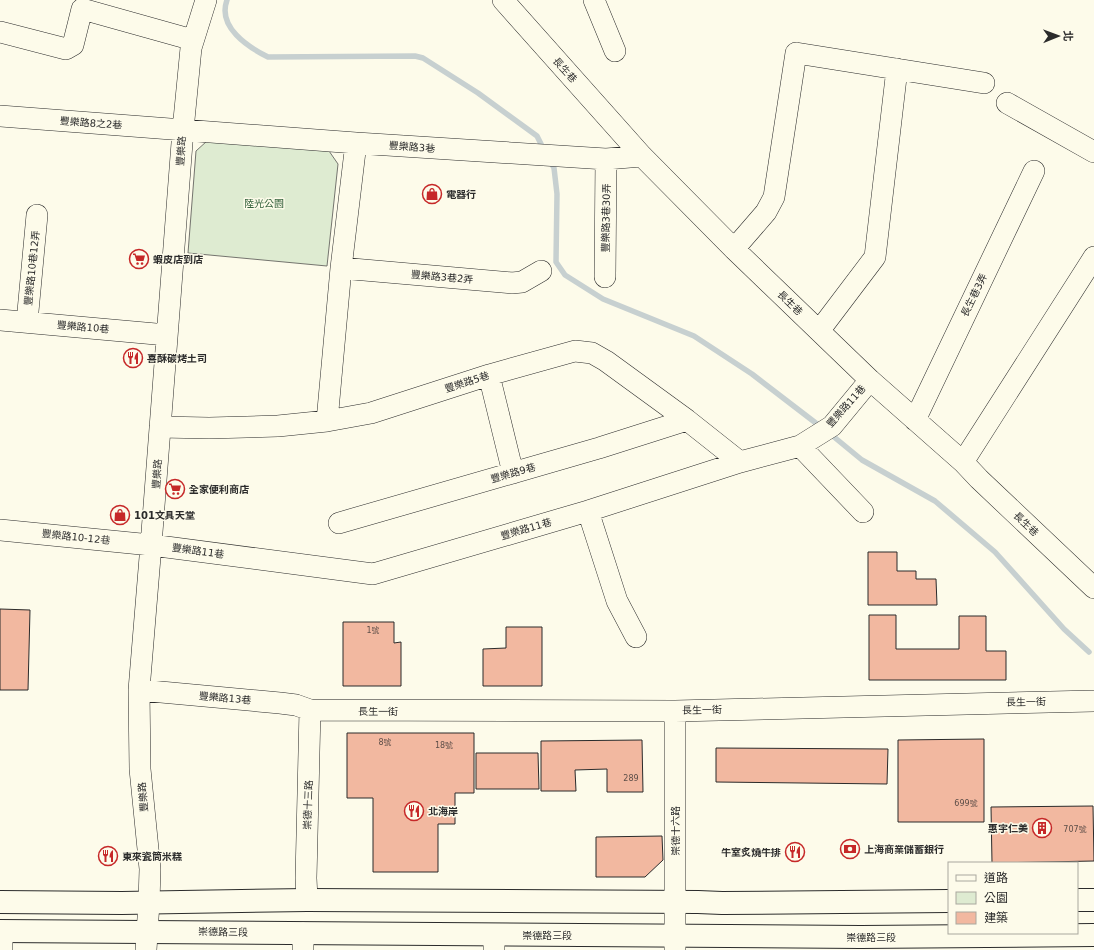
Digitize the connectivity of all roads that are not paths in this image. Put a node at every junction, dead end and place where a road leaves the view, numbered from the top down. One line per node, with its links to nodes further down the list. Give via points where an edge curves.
1 (206, 0): 5 (street, 豐樂路)
2 (503, 0): 14 (street, 長生巷)
3 (594, 0): 6 (street)
4 (0, 32): 5 (street, via 66,49 73,44 82,9)
5 (193, 40): 11 (street, 豐樂路)
6 (615, 50)
7 (897, 69): 8 (street); 18 (street, via 796,53 774,197 766,212); 25 (street, via 875,257)
8 (984, 84)
9 (1007, 102): 13 (street)
10 (0, 116): 11 (street, 豐樂路8之2巷)
11 (183, 130): 12 (street, 豐樂路3巷); 26 (street, 豐樂路)
12 (356, 143): 15 (street, 豐樂路3巷); 20 (street)
13 (1094, 152)
14 (642, 156): 15 (street, 豐樂路3巷); 18 (street, 長生巷)
15 (606, 159): 22 (street, 豐樂路3巷30弄)
16 (1034, 171): 30 (street, 長生巷3弄)
17 (37, 215): 24 (street, 豐樂路10巷12弄)
18 (734, 249): 25 (street, 長生巷)
19 (1094, 257): 35 (street)
20 (341, 268): 21 (street, 豐樂路3巷2弄, via 512,283 522,282); 31 (street)
21 (541, 271)
22 (605, 277)
23 (0, 320): 24 (street, 豐樂路10巷)
24 (26, 322): 26 (street, 豐樂路10巷)
25 (819, 331): 28 (street, 長生巷)
26 (167, 335): 32 (street, 豐樂路)
27 (489, 375): 29 (street, 豐樂路5巷, via 576,351 592,353); 31 (street, 豐樂路5巷, via 371,413); 36 (street)
28 (870, 380): 30 (street, 長生巷); 33 (street, 豐樂路11巷, via 832,426)
29 (687, 420): 34 (street, 豐樂路5巷); 36 (street, 豐樂路9巷)
30 (915, 420): 35 (street, 長生巷)
31 (327, 421): 32 (street, 豐樂路5巷, via 278,426)
32 (160, 427): 41 (street, 豐樂路)
33 (800, 446): 34 (street, 豐樂路11巷); 38 (street)
34 (740, 462): 37 (street, 豐樂路11巷)
35 (963, 462): 42 (street, 長生巷)
36 (513, 473): 39 (street, 豐樂路9巷)
37 (588, 511): 41 (street, 豐樂路11巷, via 373,574); 43 (street, via 617,601)
38 (863, 512)
39 (339, 523)
40 (0, 530): 41 (street, 豐樂路10-12巷)
41 (151, 545): 44 (street, 豐樂路)
42 (1094, 588)
43 (636, 637)
44 (138, 690): 46 (street, 豐樂路13巷, via 280,703); 53 (street, 豐樂路, via 140,769 150,869)
45 (1094, 701): 47 (street, 長生一街)
46 (310, 710): 47 (street, 長生一街); 48 (street, 崇德十三路)
47 (675, 711): 54 (street, 崇德十六路)
48 (307, 900): 53 (main road); 54 (main road)
49 (1078, 900): 50 (main road)
50 (1094, 900)
51 (948, 901): 54 (main road)
52 (0, 902): 53 (main road)
53 (149, 902): 57 (street, 豐樂路)
54 (675, 902): 60 (street, 崇德十六路)
55 (1094, 935): 61 (main road, 崇德路三段)
56 (1, 937): 57 (main road, 崇德路三段)
57 (146, 941): 58 (main road, 崇德路三段)
58 (303, 942): 59 (main road, 崇德路三段)
59 (494, 942): 60 (main road, 崇德路三段)
60 (675, 943): 61 (main road, 崇德路三段)
61 (861, 944)

